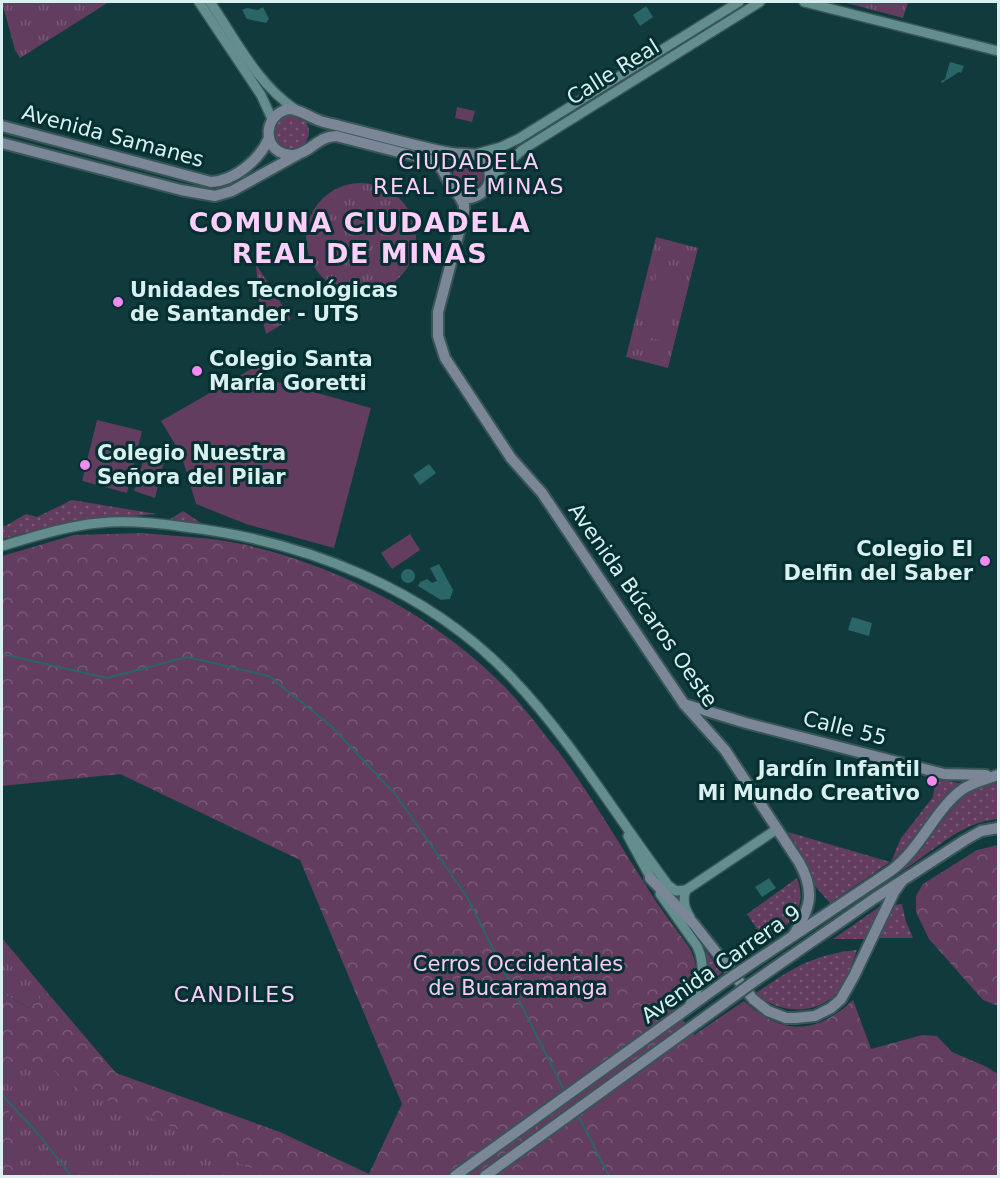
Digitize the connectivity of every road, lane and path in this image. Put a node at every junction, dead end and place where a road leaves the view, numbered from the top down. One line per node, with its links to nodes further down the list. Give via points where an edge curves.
1 (199, 2): 8 (street, via 261,95)
2 (210, 2): 7 (street, via 264,81)
3 (739, 2): 13 (street, Calle Real, via 518,139)
4 (760, 2): 14 (street, Calle Real, via 522,150)
5 (804, 2): 6 (street)
6 (999, 51)
7 (295, 109): 8 (main road, via 282,110); 13 (main road, via 326,123 451,153)
8 (272, 119): 10 (main road)
9 (2, 126): 10 (main road, Avenida Samanes, via 211,182 235,174 258,155)
10 (269, 138): 12 (main road, via 282,153)
11 (2, 143): 12 (main road, Avenida Samanes, via 215,196 232,191)
12 (300, 154): 16 (main road, Avenida Samanes, via 332,136 426,158 442,169)
13 (475, 154): 14 (main road, via 488,166)
14 (490, 180): 15 (main road)
15 (482, 193): 16 (main road, via 470,197); 17 (main road, via 471,211 444,314)
16 (458, 194): 17 (main road, via 464,213)
17 (436, 330): 19 (main road, Avenida Búcaros Oeste, via 445,358 510,458 542,493)
18 (2, 546): 21 (street, via 92,524 156,523 242,534 278,543 365,576 445,622 510,676 573,751)
19 (684, 704): 20 (main road, Calle 55, via 944,774); 23 (main road, Avenida Búcaros Oeste, via 725,750)
20 (998, 775): 28 (main road, Avenida Carrera 9, via 962,790 904,861)
21 (623, 824): 24 (street); 26 (street, via 668,885 676,891)
22 (999, 828): 25 (main road, Avenida Carrera 9, via 973,836)
23 (777, 829): 26 (street); 28 (main road, Avenida Búcaros Oeste, via 804,870 809,886 809,904)
24 (650, 878): 27 (main road); 29 (street, via 702,956 703,975)
25 (902, 881): 27 (main road, via 846,992 831,1008 815,1016 786,1018 760,1006); 31 (main road, Avenida Carrera 9, bridge, via 752,983)
26 (686, 890): 27 (street, via 684,906)
27 (694, 924)
28 (793, 936): 29 (main road, Avenida Carrera 9, bridge)
29 (684, 1012): 30 (main road, Avenida Carrera 9)
30 (455, 1176)
31 (485, 1176)

